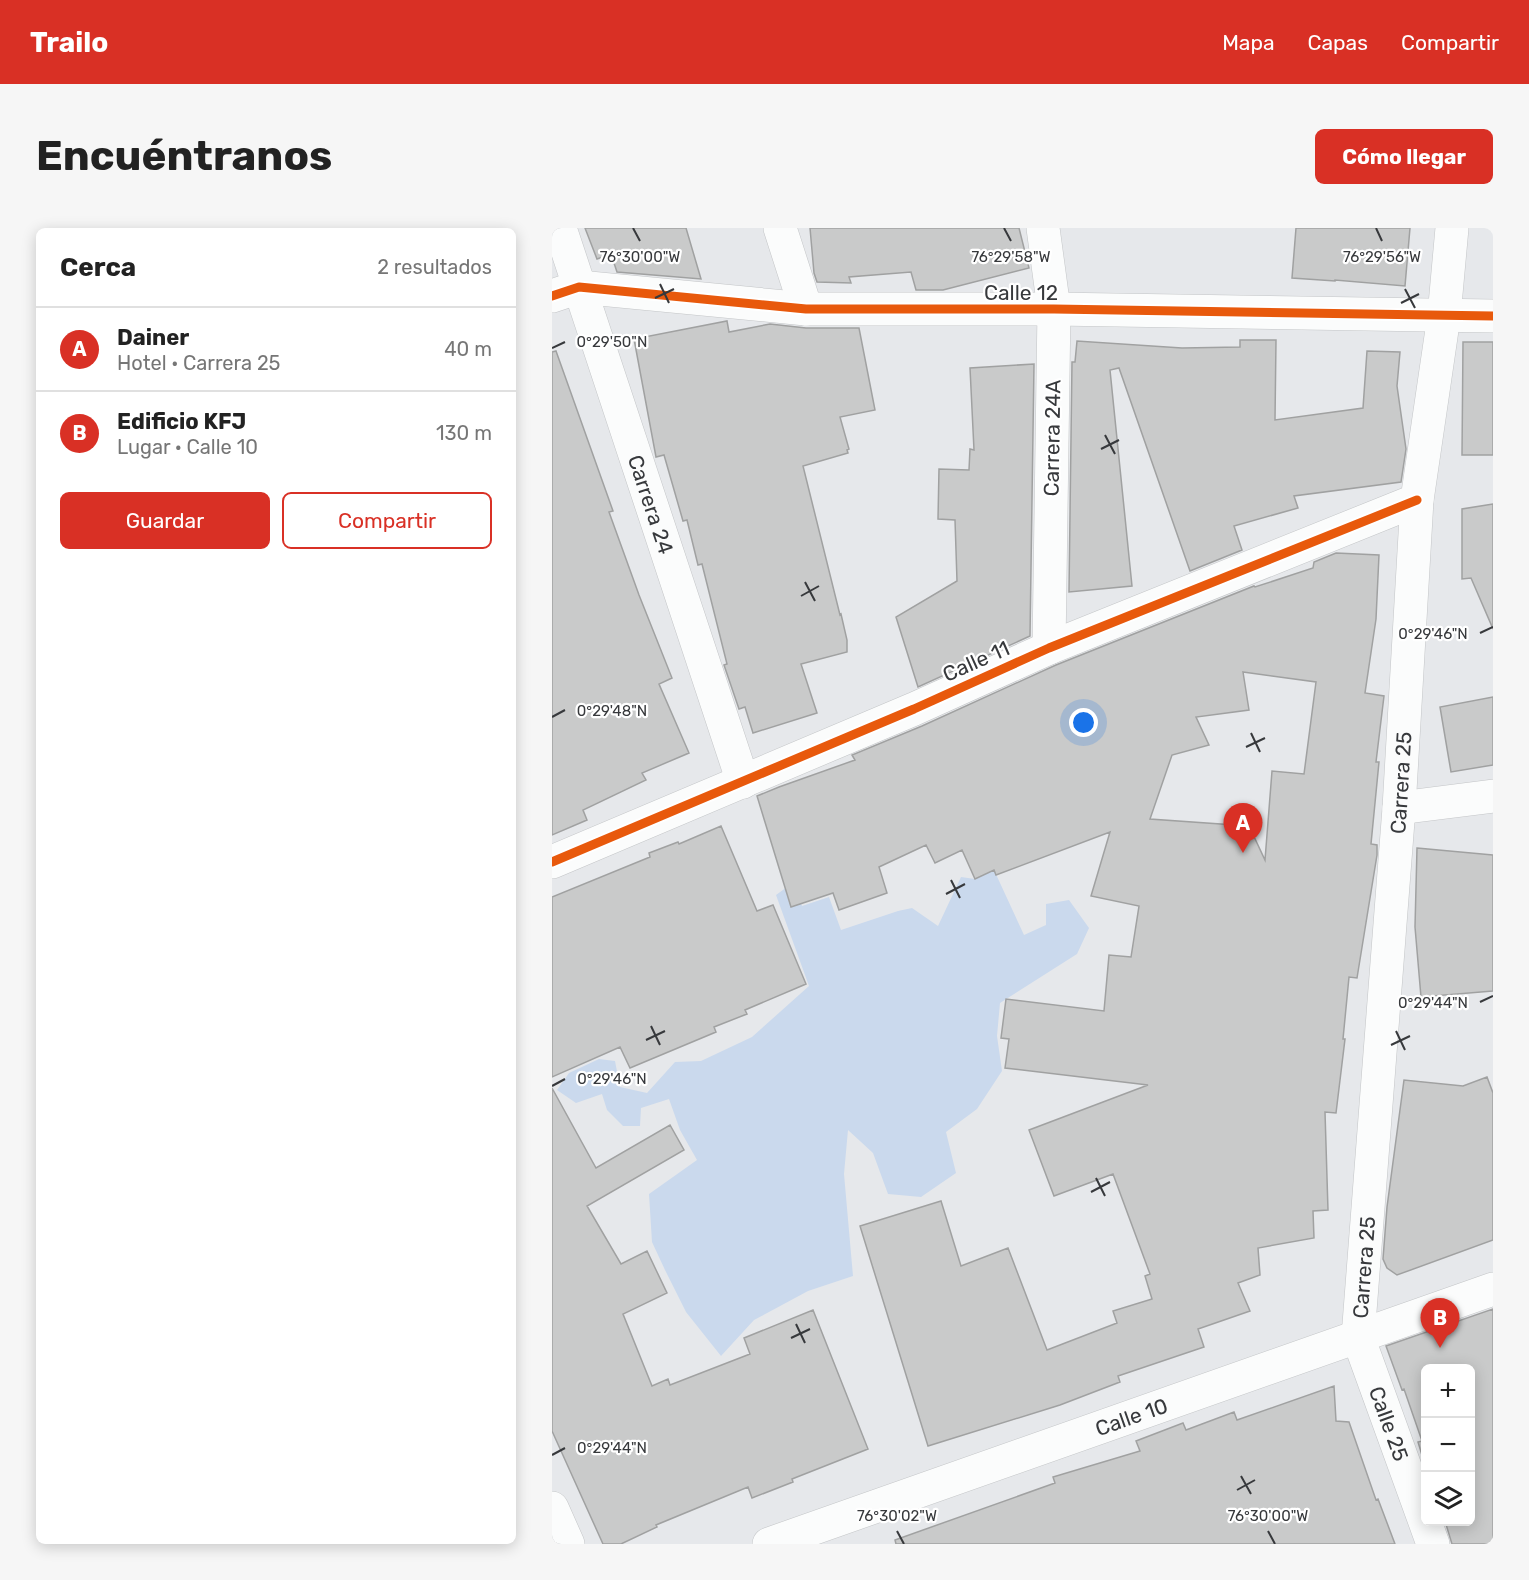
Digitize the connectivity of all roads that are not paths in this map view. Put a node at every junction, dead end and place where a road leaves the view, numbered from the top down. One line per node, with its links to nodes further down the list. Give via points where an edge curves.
1 (560, 228): 5 (street, Carrera 24)
2 (780, 228): 6 (street)
3 (1043, 228): 7 (street, Carrera 24A)
4 (1452, 228): 8 (street, Carrera 25)
5 (565, 292): 6 (street, Calle 12); 12 (street, Carrera 24)
6 (806, 309): 7 (street, Calle 12)
7 (1054, 309): 8 (street, Calle 12); 11 (street, Carrera 24A)
8 (1444, 316): 9 (street, Calle 12); 10 (street, Carrera 25)
9 (1493, 316)
10 (1417, 500): 11 (street, Calle 11); 14 (street, Carrera 25)
11 (1049, 648): 12 (street, Calle 11)
12 (743, 782): 15 (street, Calle 11)
13 (1493, 796): 14 (street)
14 (1399, 808): 17 (street, Carrera 25)
15 (552, 862)
16 (1493, 1289): 17 (street, Calle 10)
17 (1358, 1337): 20 (street, Calle 10); 21 (street, Calle 25)
18 (552, 1508): 19 (street)
19 (568, 1544)
20 (769, 1544)
21 (1432, 1544)

